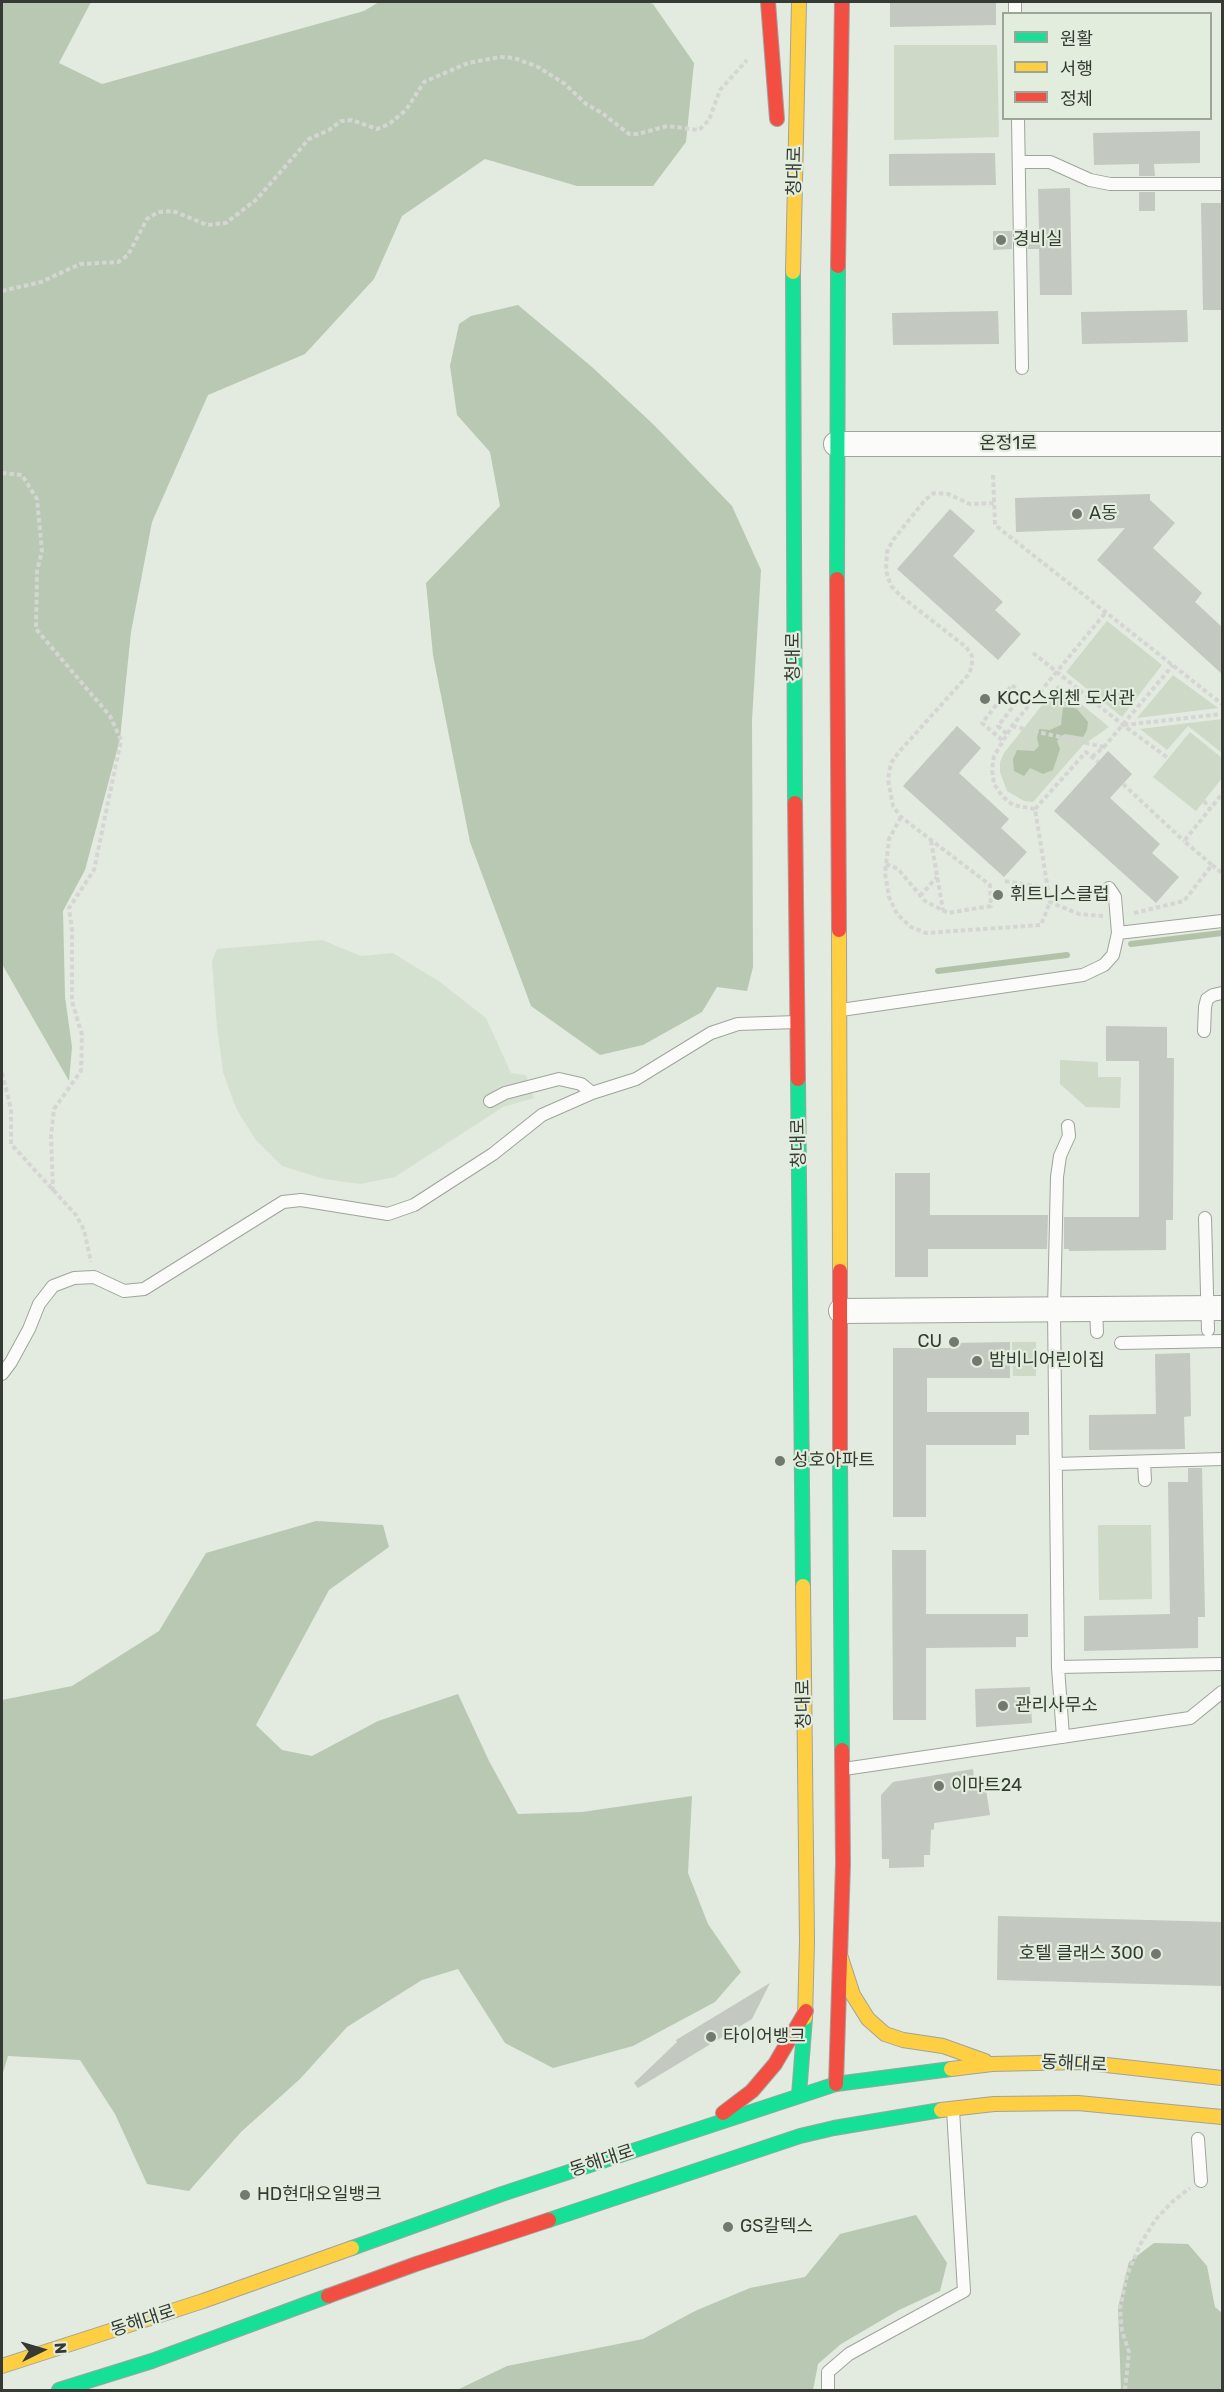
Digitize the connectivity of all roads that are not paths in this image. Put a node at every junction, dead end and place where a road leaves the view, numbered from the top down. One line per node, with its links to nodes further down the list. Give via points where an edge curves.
1 (768, 2): 5 (street)
2 (799, 2): 10 (street, 청대로)
3 (842, 2): 11 (street, 청대로)
4 (1018, 120): 6 (lane)
5 (778, 131)
6 (1019, 162): 8 (lane, via 1050,162 1090,180 1110,184); 9 (lane)
7 (781, 178): 10 (street)
8 (1222, 184)
9 (1022, 368)
10 (793, 369): 18 (street, 청대로, via 799,444)
11 (830, 444): 12 (street, 온정1로); 17 (street, 청대로)
12 (1222, 444)
13 (1109, 888): 15 (lane, via 1115,897)
14 (1222, 921): 15 (lane)
15 (1118, 933): 17 (lane, via 1113,955 1104,965 1083,975)
16 (1222, 993): 19 (lane, via 1207,999)
17 (840, 1010): 25 (street, 청대로)
18 (797, 1022): 20 (lane, via 738,1024 711,1033 636,1079); 25 (street, 청대로)
19 (1204, 1031)
20 (592, 1093): 21 (lane, via 581,1084 559,1079 505,1093); 29 (lane, via 542,1115 493,1154 414,1205 388,1214 302,1200 283,1203 144,1289 124,1291 94,1277 74,1278 53,1286 39,1304)
21 (490, 1101)
22 (1068, 1126): 24 (lane, via 1069,1136 1056,1177)
23 (1205, 1218): 26 (lane)
24 (1053, 1310): 25 (street); 26 (street, via 1096,1321); 32 (lane)
25 (819, 1312): 38 (street, 청대로, via 840,1515); 39 (street, 청대로)
26 (1213, 1315)
27 (1222, 1341): 28 (lane)
28 (1121, 1343)
29 (2, 1374)
30 (1222, 1459): 31 (lane)
31 (1144, 1462): 32 (lane); 33 (lane)
32 (1056, 1464): 35 (lane)
33 (1145, 1480)
34 (1222, 1664): 35 (lane)
35 (1058, 1667): 37 (lane)
36 (1222, 1692): 37 (lane, via 1190,1718)
37 (1063, 1737): 38 (lane)
38 (843, 1769): 39 (street); 40 (street, 청대로)
39 (815, 1773): 41 (street, 청대로)
40 (841, 1958): 42 (street, via 853,1995 868,2019 885,2034 943,2046); 44 (street, 청대로)
41 (806, 2011): 45 (street, 청대로); 48 (street, via 760,2082)
42 (992, 2064): 43 (street, 동해대로, via 1080,2062); 44 (street, 동해대로)
43 (1222, 2078)
44 (835, 2090): 45 (street, 동해대로)
45 (799, 2095): 48 (street, 동해대로); 49 (street, 청대로)
46 (953, 2108): 47 (street, via 1078,2103); 49 (street); 54 (lane, via 963,2291 849,2354 828,2372)
47 (1222, 2117)
48 (706, 2126): 52 (street, 동해대로, via 202,2301)
49 (800, 2126): 53 (street, via 152,2361)
50 (1198, 2139): 51 (lane)
51 (1201, 2181)
52 (2, 2366)
53 (59, 2391)
54 (828, 2391)

